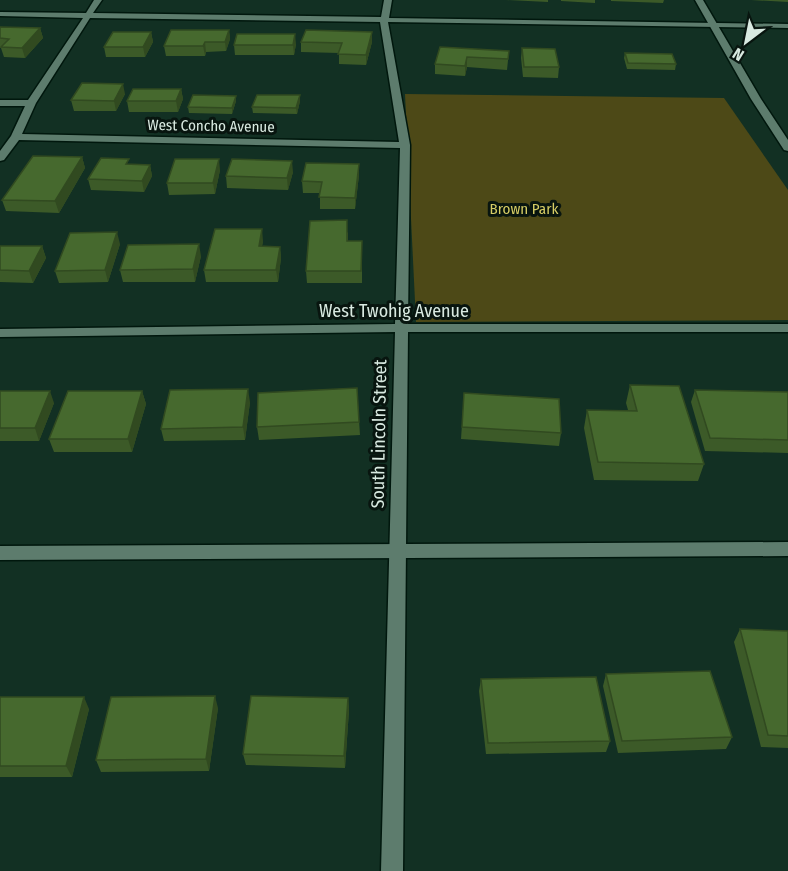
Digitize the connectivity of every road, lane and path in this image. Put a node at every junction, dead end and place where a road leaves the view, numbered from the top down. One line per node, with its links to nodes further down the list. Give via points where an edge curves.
1 (98, 0): 5 (street)
2 (388, 0): 6 (street, South Lincoln Street)
3 (699, 0): 7 (street)
4 (0, 15): 5 (street)
5 (87, 16): 6 (street); 10 (street)
6 (384, 21): 7 (street); 12 (street, South Lincoln Street)
7 (716, 26): 8 (street); 13 (street)
8 (788, 26)
9 (0, 103): 10 (street)
10 (31, 103): 11 (street)
11 (16, 136): 12 (street, West Concho Avenue); 14 (street)
12 (405, 145): 15 (street, South Lincoln Street)
13 (788, 148)
14 (0, 158)
15 (400, 328): 16 (street, West Twohig Avenue); 17 (street, West Twohig Avenue); 19 (street, South Lincoln Street)
16 (788, 328)
17 (0, 333)
18 (788, 549): 19 (street)
19 (397, 551): 20 (street); 21 (street, South Lincoln Street)
20 (0, 553)
21 (392, 871)

